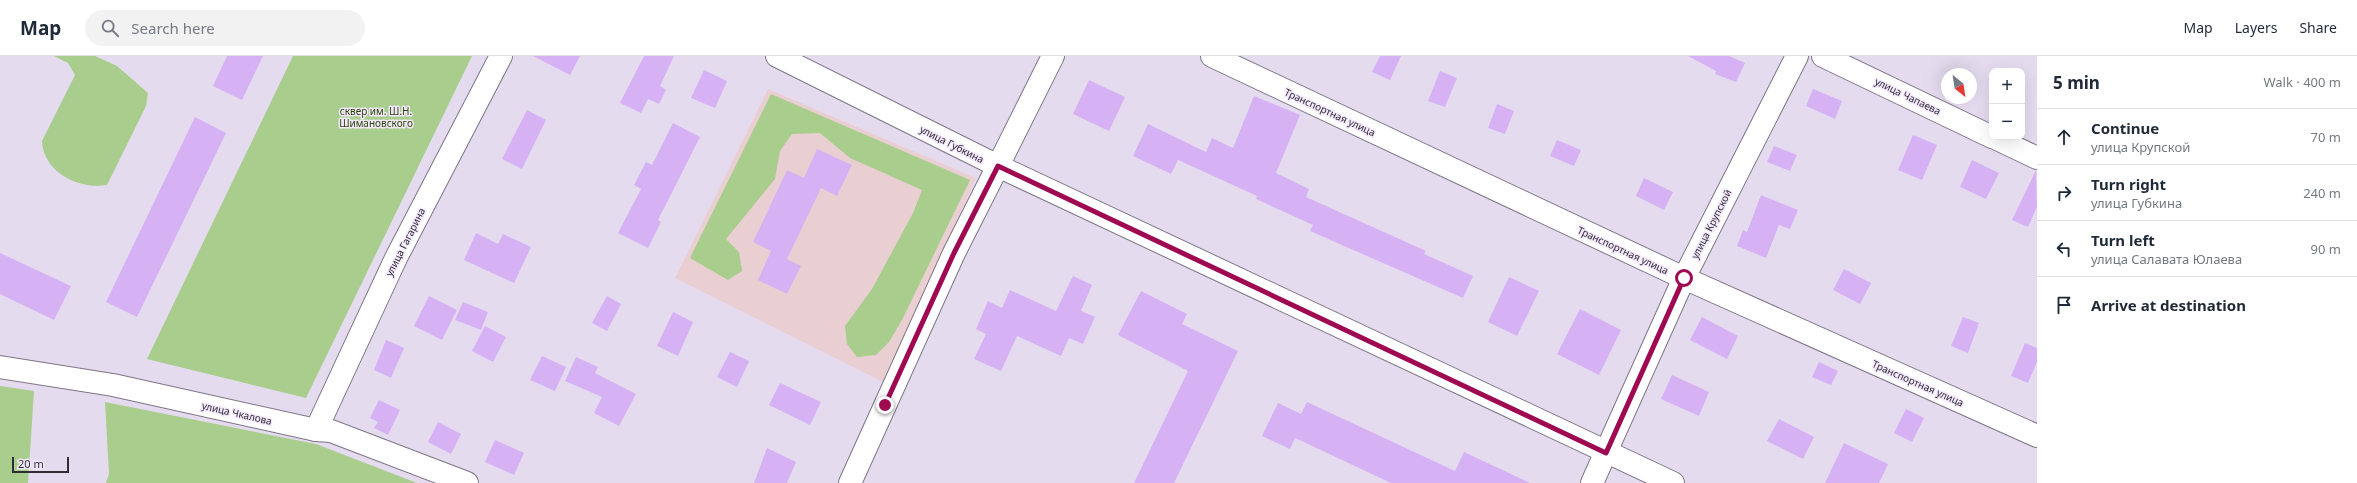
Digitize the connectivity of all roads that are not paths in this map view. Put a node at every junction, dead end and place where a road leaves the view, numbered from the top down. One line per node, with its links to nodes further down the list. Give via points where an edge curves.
1 (501, 56): 13 (street, улица Гагарина, via 396,258)
2 (777, 56): 10 (street, улица Губкина)
3 (1053, 56): 10 (street)
4 (1212, 56): 11 (street, Транспортная улица)
5 (1797, 56): 11 (street, улица Крупской)
6 (1823, 56): 7 (street, улица Чапаева)
7 (1989, 136)
8 (1998, 140): 9 (street, улица Чапаева)
9 (2037, 158)
10 (998, 166): 15 (street, улица Губкина); 17 (street, via 954,253)
11 (1684, 278): 14 (street, Транспортная улица); 15 (street, улица Крупской)
12 (0, 367): 13 (street, улица Чкалова, via 113,385)
13 (316, 430): 16 (street, улица Чкалова, via 331,431)
14 (2037, 436)
15 (1606, 453): 18 (street, улица Крупской); 19 (street, улица Губкина)
16 (467, 483)
17 (850, 483)
18 (1592, 483)
19 (1673, 483)

